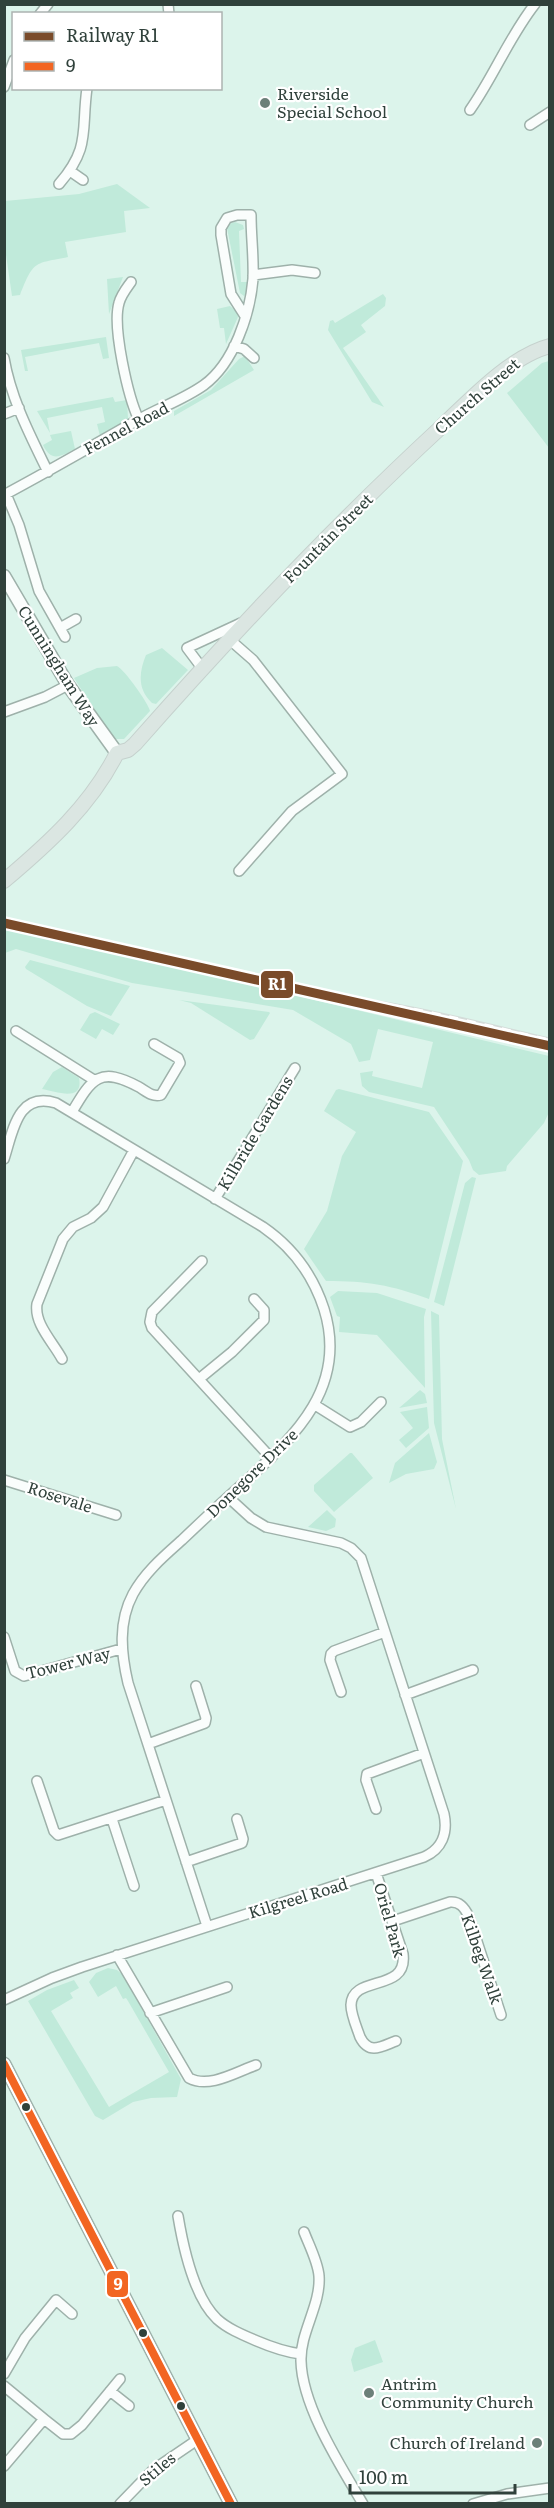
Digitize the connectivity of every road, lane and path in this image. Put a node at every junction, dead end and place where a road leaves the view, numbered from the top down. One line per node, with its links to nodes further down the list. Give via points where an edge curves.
1 (535, 4): 5 (street)
2 (12, 65): 3 (street)
3 (4, 87)
4 (87, 90): 8 (street, via 83,142)
5 (470, 110)
6 (549, 112): 7 (street)
7 (530, 125)
8 (70, 171): 9 (street); 10 (street)
9 (83, 180)
10 (59, 184)
11 (315, 273): 12 (street, via 292,270)
12 (253, 274): 14 (street, Fennel Road); 14 (street, Fennel Road, via 251,215 227,218 221,228 231,294)
13 (131, 282): 21 (street, via 119,302 117,321 131,399)
14 (245, 316): 15 (street, Fennel Road)
15 (234, 346): 18 (street); 21 (street, Fennel Road, via 206,384)
16 (549, 346): 22 (main road, Church Street, via 516,361)
17 (4, 358): 19 (street)
18 (255, 358)
19 (19, 408): 20 (street); 23 (street)
20 (4, 414)
21 (139, 420): 23 (street, Fennel Road)
22 (410, 456): 27 (main road, Fountain Street)
23 (48, 472): 24 (street, Fennel Road)
24 (5, 495): 28 (street, via 19,525 39,591)
25 (4, 576): 32 (street, Cunningham Way)
26 (76, 619): 28 (street)
27 (246, 620): 30 (main road, Fountain Street); 31 (street, Fountain Street, via 187,648)
28 (60, 628): 29 (street)
29 (65, 637)
30 (229, 639): 31 (main road, Fountain Street); 35 (street, via 253,660 342,774 292,811)
31 (202, 668): 34 (main road, Fountain Street, via 135,744)
32 (68, 685): 33 (street); 34 (street, Cunningham Way)
33 (4, 712)
34 (117, 753): 36 (main road, Fountain Street, via 91,797)
35 (239, 871)
36 (4, 881)
37 (16, 1031): 40 (street)
38 (154, 1044): 40 (street, via 180,1063 161,1095 114,1077)
39 (296, 1068): 44 (street, Kilbride Gardens)
40 (94, 1080): 41 (street)
41 (72, 1112): 42 (street, Donegore Drive); 43 (street, Donegore Drive, via 46,1101 28,1106 18,1117)
42 (134, 1150): 44 (street, Donegore Drive); 47 (street, via 103,1207 73,1227 63,1239 40,1296 38,1321)
43 (4, 1159)
44 (215, 1198): 50 (street, Donegore Drive, via 281,1240 315,1287 326,1316 329,1344 325,1376)
45 (202, 1261): 48 (street, via 156,1306 150,1322)
46 (254, 1299): 48 (street, via 266,1314 264,1320)
47 (62, 1359)
48 (198, 1379): 51 (street)
49 (381, 1402): 50 (street, via 350,1427)
50 (315, 1405): 51 (street, Donegore Drive, via 295,1434)
51 (271, 1458): 53 (street, Donegore Drive)
52 (4, 1480): 54 (street, Rosevale)
53 (228, 1497): 55 (street, Kilgreel Road, via 266,1527 341,1543 355,1550 365,1566); 57 (street, Donegore Drive, via 138,1585 126,1611)
54 (116, 1515)
55 (385, 1632): 60 (street, via 331,1654); 61 (street, Kilgreel Road)
56 (4, 1637): 57 (street, Tower Way, via 15,1671 24,1676)
57 (121, 1649): 62 (street, Donegore Drive)
58 (473, 1670): 61 (street)
59 (196, 1686): 62 (street, via 206,1723)
60 (341, 1692)
61 (405, 1695): 63 (street, Kilgreel Road)
62 (148, 1744): 65 (street, Donegore Drive)
63 (424, 1753): 66 (street, via 367,1774); 70 (street, Kilgreel Road, via 444,1814 445,1834 429,1855)
64 (37, 1781): 67 (street, via 57,1835)
65 (166, 1800): 67 (street); 69 (street, Donegore Drive)
66 (376, 1809)
67 (112, 1819): 71 (street)
68 (237, 1819): 69 (street, via 241,1844)
69 (186, 1862): 73 (street, Donegore Drive)
70 (376, 1873): 72 (street, Oriel Park); 73 (street, Kilgreel Road)
71 (134, 1886)
72 (393, 1921): 78 (street, Kilbeg Walk, via 450,1902 460,1904 469,1917); 79 (street, Oriel Park, via 403,1954 401,1969 390,1979 359,1990 351,2007 365,2045 374,2048)
73 (207, 1926): 74 (street, Kilgreel Road)
74 (117, 1956): 76 (street, Kilgreel Road, via 52,1978); 77 (street)
75 (227, 1987): 77 (street)
76 (4, 2000)
77 (150, 2013): 81 (street, via 192,2080 208,2082)
78 (501, 2015)
79 (396, 2041)
80 (4, 2064): 92 (street)
81 (256, 2065)
82 (178, 2216): 85 (street, via 183,2246 203,2298 217,2320 274,2348)
83 (304, 2232): 85 (street, via 319,2278)
84 (72, 2314): 86 (street, via 57,2300 25,2338)
85 (301, 2354): 97 (street, via 302,2371 317,2420)
86 (4, 2374)
87 (120, 2379): 89 (street)
88 (4, 2386): 91 (street)
89 (110, 2391): 90 (street); 91 (street, via 71,2434 63,2434)
90 (129, 2406)
91 (44, 2419): 93 (street)
92 (197, 2440): 95 (street, Stiles, via 153,2470); 96 (street)
93 (4, 2466)
94 (549, 2488): 98 (street)
95 (120, 2504)
96 (231, 2504)
97 (363, 2504)
98 (473, 2504)

